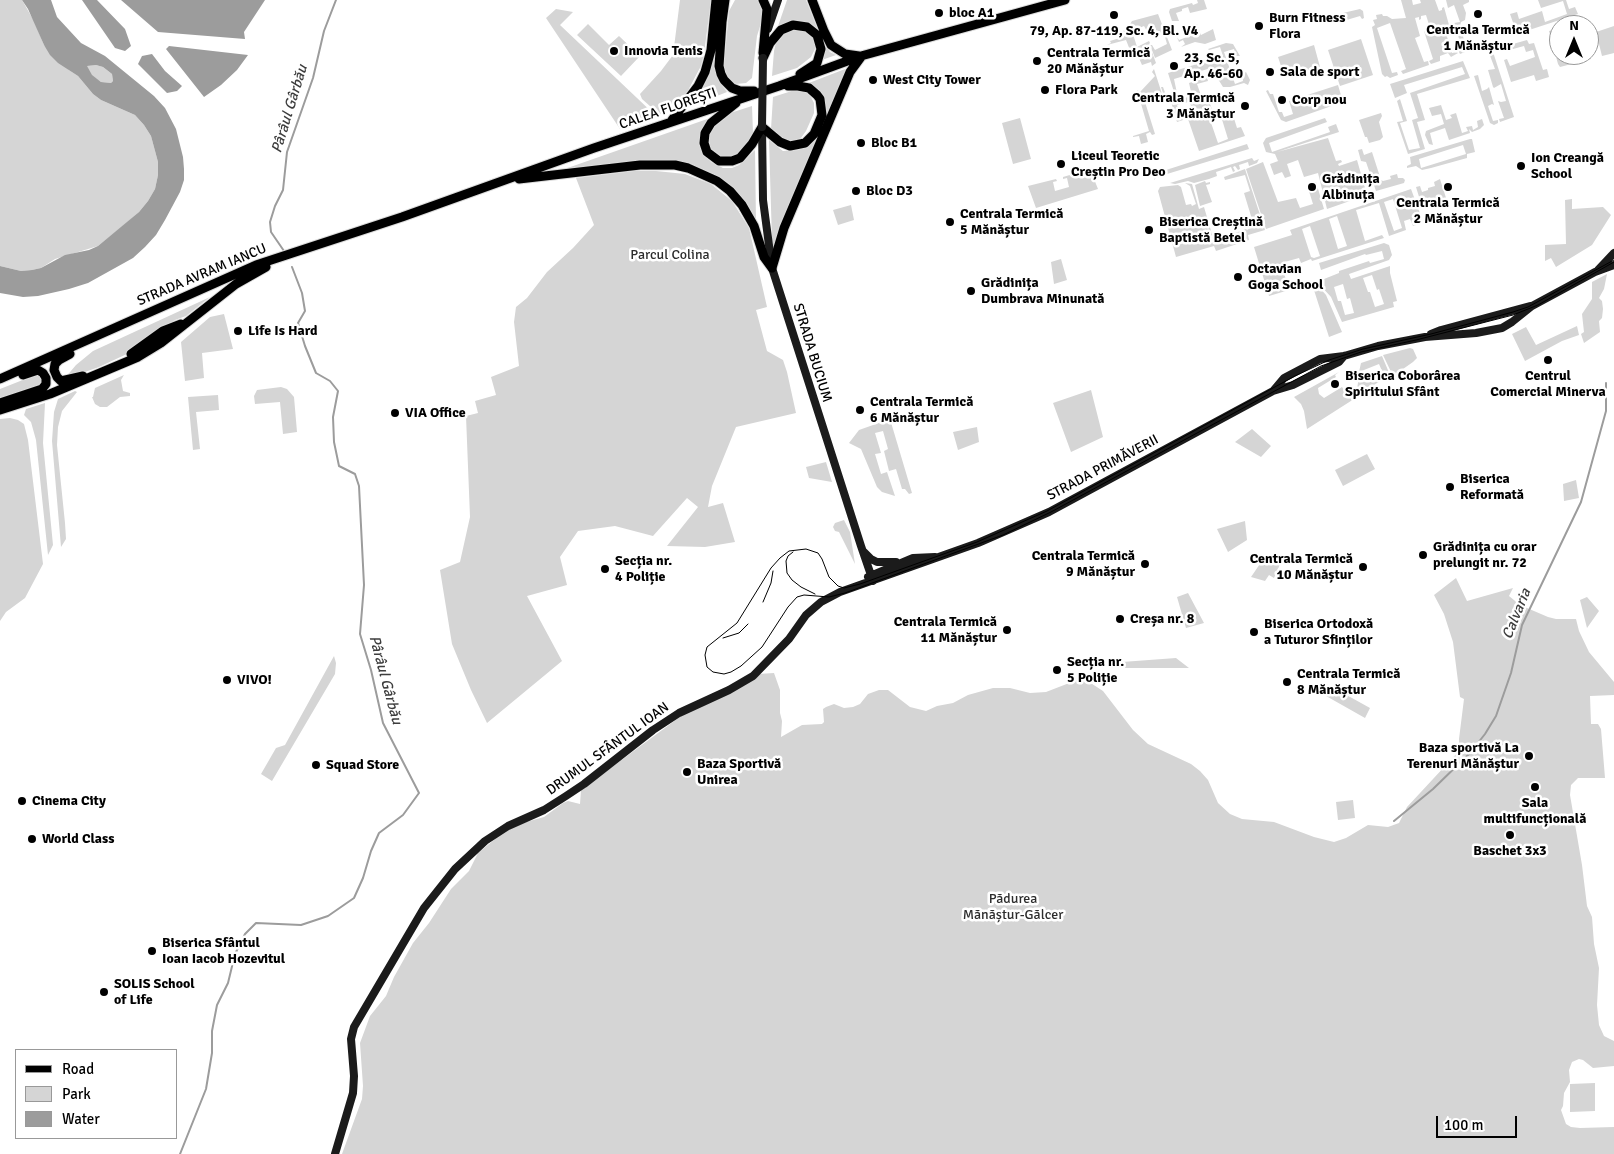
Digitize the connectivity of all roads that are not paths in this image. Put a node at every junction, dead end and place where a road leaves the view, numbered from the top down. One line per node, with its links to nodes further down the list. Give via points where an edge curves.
1 (716, 0): 12 (main road, via 711,50 705,72)
2 (725, 0): 10 (main road, via 721,74 736,90)
3 (763, 0): 8 (main road, via 767,14)
4 (778, 0): 8 (main road, STRADA BUCIUM)
5 (812, 0): 7 (main road, via 832,45 846,54)
6 (1065, 0): 7 (main road, CALEA FLOREȘTI)
7 (861, 56): 9 (main road, CALEA FLOREȘTI); 18 (main road, via 850,72 784,228)
8 (762, 58): 9 (main road, via 777,33 788,26 805,26 819,38 821,49 817,63); 13 (main road, STRADA BUCIUM, bridge)
9 (779, 86): 10 (main road, CALEA FLOREȘTI); 13 (main road, via 804,86 818,95 822,104 820,121 814,134 795,146 780,142)
10 (764, 91): 11 (main road, CALEA FLOREȘTI)
11 (747, 97): 12 (main road, CALEA FLOREȘTI); 13 (main road, via 725,110 707,128 704,139 707,152 719,161 736,160 746,153)
12 (671, 122): 14 (main road, CALEA FLOREȘTI)
13 (762, 126): 18 (main road, STRADA BUCIUM, via 763,200)
14 (503, 181): 16 (main road, CALEA FLOREȘTI); 18 (main road, via 640,165 688,168 717,181 736,198 751,219 764,257)
15 (1614, 253): 19 (main road, STRADA PRIMĂVERII)
16 (287, 256): 21 (main road, STRADA AVRAM IANCU, via 236,284); 22 (main road, STRADA AVRAM IANCU, via 244,270)
17 (1614, 265): 19 (main road, STRADA PRIMĂVERII)
18 (772, 268): 28 (main road, STRADA BUCIUM)
19 (1595, 272): 20 (main road, STRADA PRIMĂVERII)
20 (1532, 306): 23 (main road, STRADA PRIMĂVERII); 23 (main road, STRADA PRIMĂVERII, via 1502,328)
21 (191, 320): 22 (main road, via 163,331 116,362 81,377 61,381 54,370 55,364); 27 (main road, STRADA AVRAM IANCU, via 161,343 115,368)
22 (95, 337): 24 (main road, STRADA AVRAM IANCU)
23 (1425, 337): 29 (main road, STRADA PRIMĂVERII, via 1317,360 1284,378 1273,391 1049,512)
24 (0, 379)
25 (0, 385): 26 (main road, via 38,370 46,378 42,389)
26 (0, 403)
27 (0, 410)
28 (860, 546): 30 (main road, via 877,562); 31 (main road, STRADA BUCIUM); 32 (main road, via 863,560)
29 (940, 557): 30 (main road, STRADA PRIMĂVERII); 31 (main road, STRADA PRIMĂVERII)
30 (906, 561): 31 (main road, STRADA PRIMĂVERII)
31 (872, 578): 32 (main road, DRUMUL SFÂNTUL IOAN)
32 (861, 583): 33 (main road, DRUMUL SFÂNTUL IOAN, via 810,610 789,639 742,684 667,721 566,796 490,836 455,869 424,908 354,1027 351,1039 354,1094)
33 (335, 1154)

